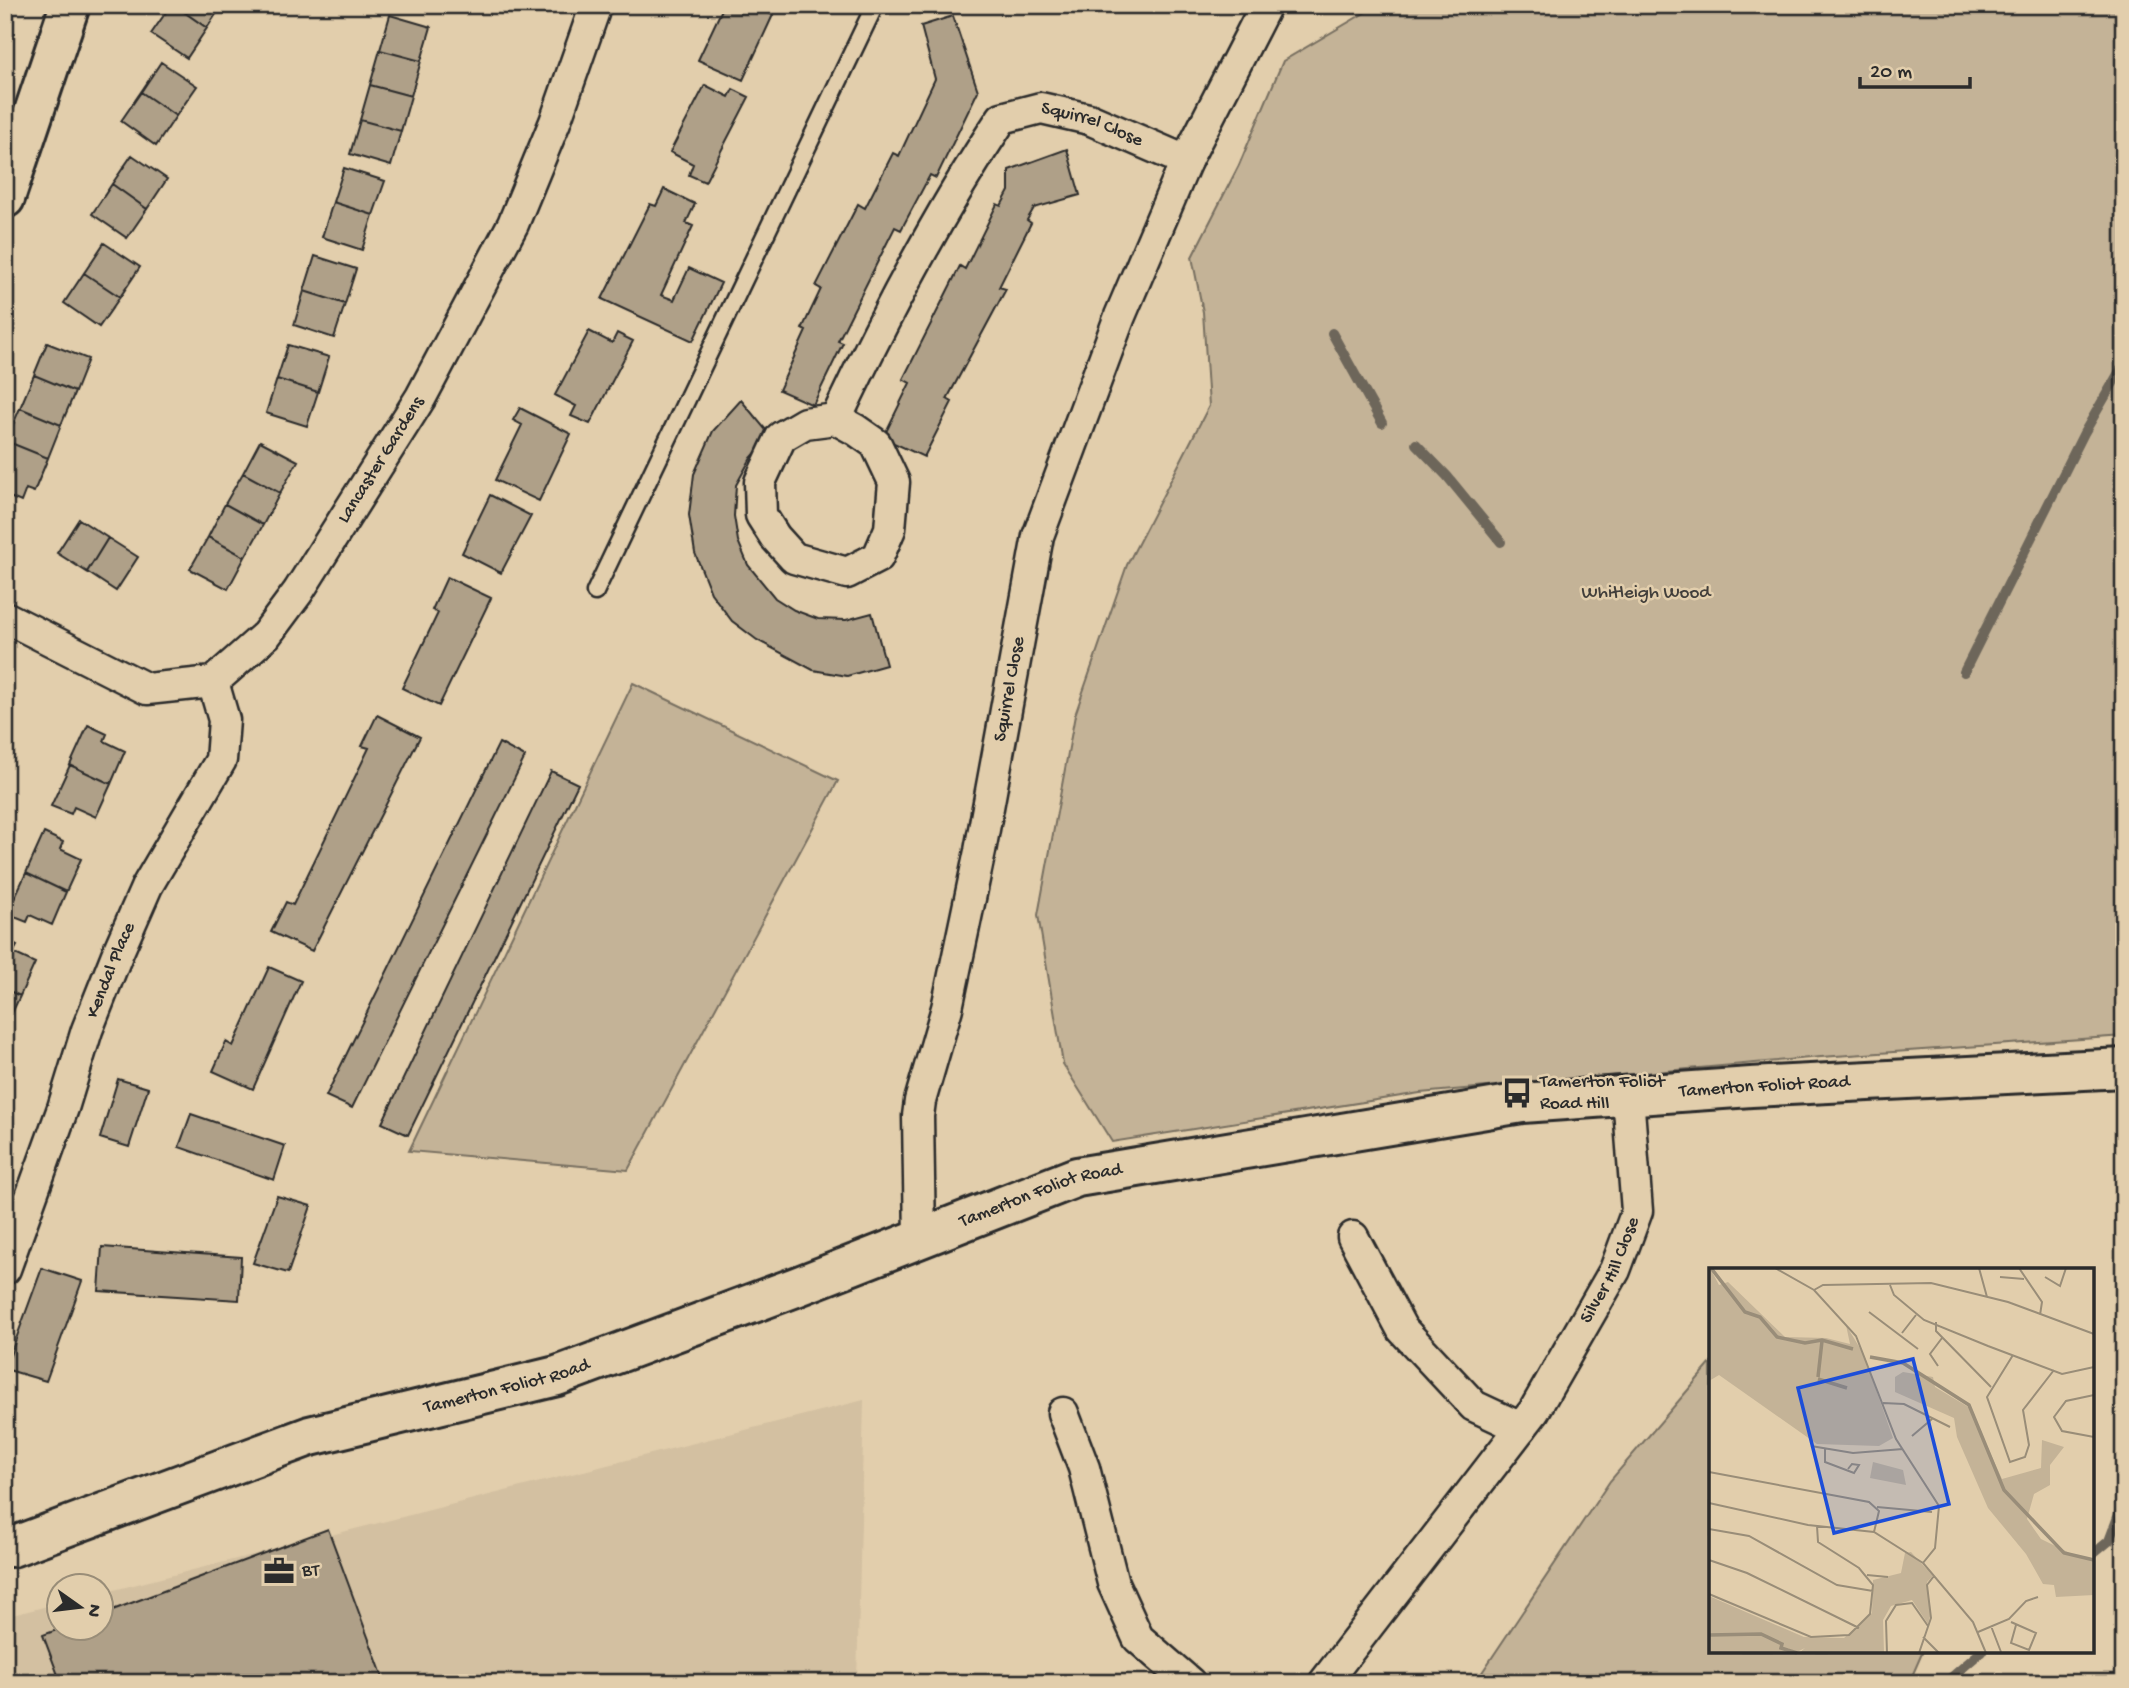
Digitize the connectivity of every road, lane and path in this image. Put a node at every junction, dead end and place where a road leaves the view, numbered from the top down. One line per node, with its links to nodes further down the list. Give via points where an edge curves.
1 (70, 5): 6 (main road)
2 (596, 5): 10 (street, Lancaster Gardens, via 513,225 421,397 298,592 266,635)
3 (876, 5): 8 (lane)
4 (1266, 5): 5 (street, Squirrel Close)
5 (1186, 161): 7 (street, Squirrel Close, via 1089,119 1041,108 1002,118 958,184); 14 (street, Squirrel Close, via 1115,327 1038,536 980,851 950,995 919,1108)
6 (5, 198)
7 (836, 419): 7 (street, via 876,444 894,482 890,529 878,557 847,573 794,558 761,515 760,482 781,437 805,423)
8 (595, 592)
9 (5, 617): 10 (street, via 147,689)
10 (213, 682): 15 (street, Kendal Place, via 224,720 221,760 147,886 118,952)
11 (2124, 1068): 12 (main road, Tamerton Foliot Road)
12 (1628, 1096): 14 (main road, Tamerton Foliot Road, via 1522,1103 1077,1177); 17 (street, Silver Hill Close, via 1637,1211 1615,1270)
13 (1353, 1237): 17 (street, via 1402,1329 1474,1406)
14 (920, 1239): 18 (main road, Tamerton Foliot Road, via 556,1376 310,1436)
15 (5, 1269)
16 (1063, 1413): 19 (street, via 1084,1468 1113,1583 1138,1638)
17 (1521, 1428): 20 (street, Silver Hill Close)
18 (5, 1546)
19 (1190, 1683)
20 (1324, 1683)

